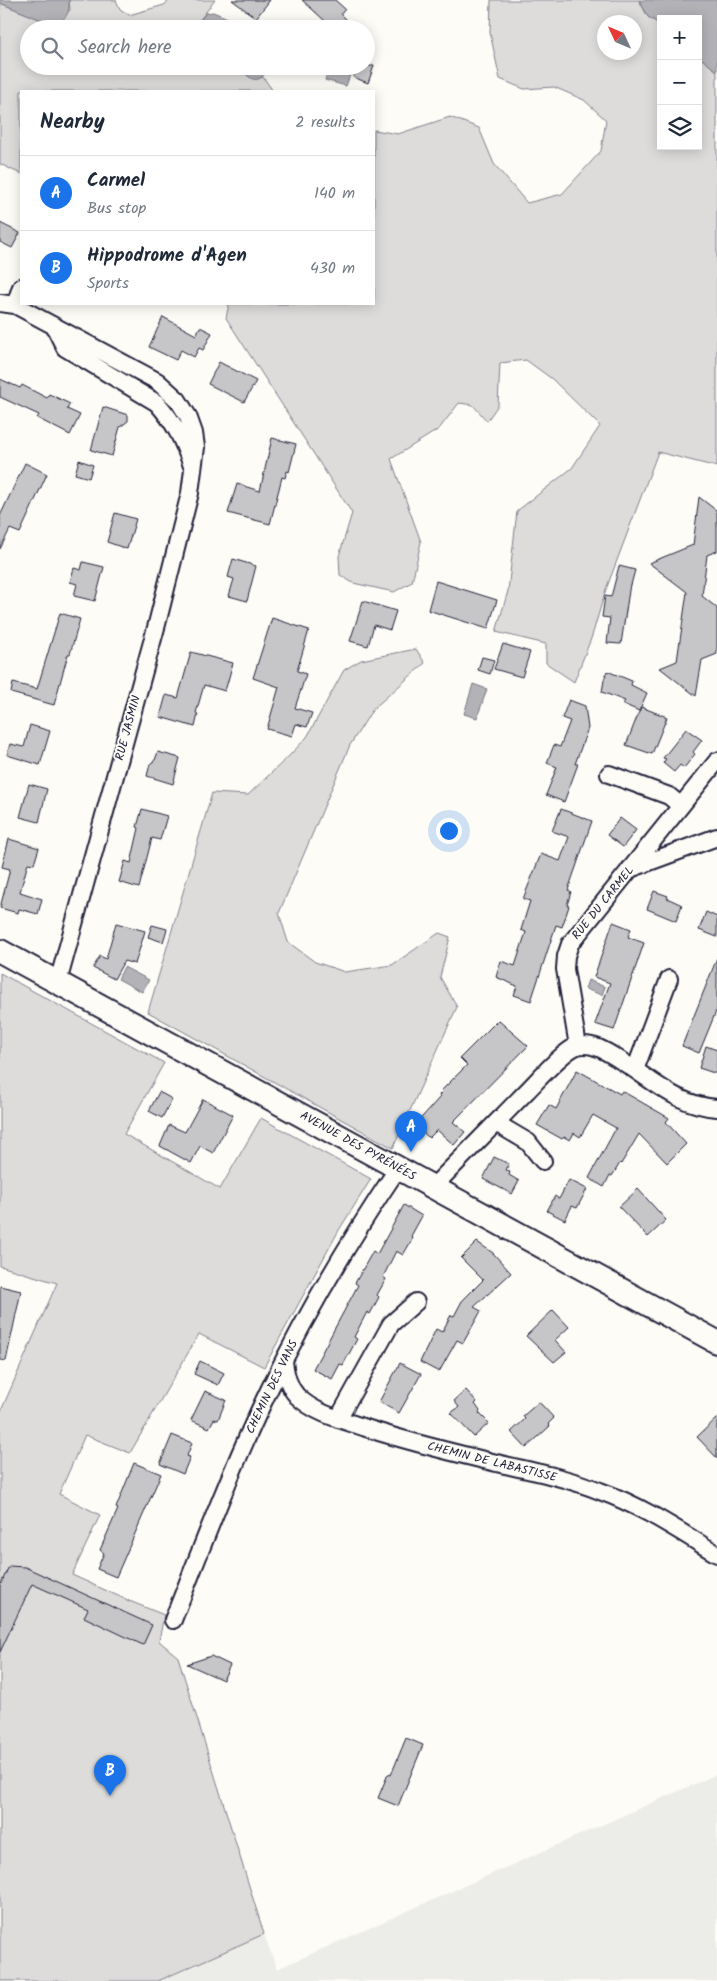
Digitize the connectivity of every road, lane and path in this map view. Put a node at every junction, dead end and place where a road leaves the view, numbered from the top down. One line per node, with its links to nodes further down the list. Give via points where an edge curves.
1 (20, 288): 2 (street, RUE JASMIN)
2 (7, 304): 10 (street, RUE JASMIN, via 157,381 173,395 188,416 196,447 194,473 152,642)
3 (717, 761): 5 (street, RUE DU CARMEL)
4 (609, 774): 5 (street, via 669,796)
5 (681, 806): 7 (street, RUE DU CARMEL)
6 (717, 837): 7 (street)
7 (630, 869): 11 (street, RUE DU CARMEL, via 570,944 566,956 565,969)
8 (0, 950): 10 (main road, AVENUE DES PYRÉNÉES)
9 (669, 979): 12 (street)
10 (58, 982): 16 (main road, AVENUE DES PYRÉNÉES)
11 (578, 1046): 12 (street, via 604,1051); 14 (street, via 551,1067)
12 (635, 1070): 13 (street, via 667,1093 704,1107)
13 (717, 1108)
14 (496, 1124): 15 (street, via 528,1142); 17 (street)
15 (543, 1161)
16 (398, 1168): 17 (main road, AVENUE DES PYRÉNÉES); 20 (street, CHEMIN DES VANS, via 356,1231)
17 (433, 1187): 19 (main road, AVENUE DES PYRÉNÉES)
18 (416, 1302): 21 (street, via 391,1324)
19 (717, 1342)
20 (284, 1362): 21 (street, CHEMIN DE LABASTISSE, via 288,1384 297,1396 311,1407); 23 (street, CHEMIN DES VANS, via 218,1504)
21 (338, 1419): 22 (street, CHEMIN DE LABASTISSE, via 410,1442 600,1490 664,1521)
22 (717, 1554)
23 (173, 1620)

